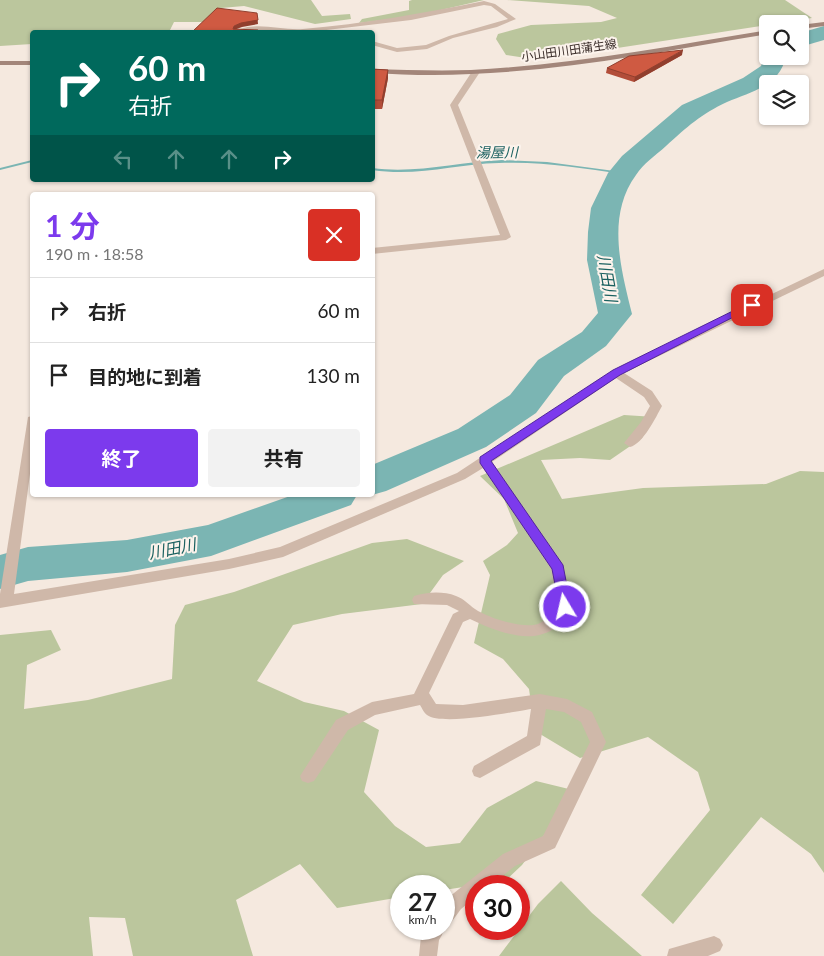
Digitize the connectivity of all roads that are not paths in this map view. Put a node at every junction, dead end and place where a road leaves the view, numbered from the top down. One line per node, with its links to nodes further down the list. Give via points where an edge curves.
1 (824, 24): 2 (main road)
2 (809, 26)
3 (259, 30): 4 (street)
4 (308, 30): 6 (street, via 411,18 484,3 493,5 512,19 427,47 397,50)
5 (759, 33): 10 (main road, 小山田川田蒲生線, via 557,64)
6 (375, 44)
7 (0, 63): 8 (main road)
8 (30, 63)
9 (375, 71): 10 (main road, 小山田川田蒲生線)
10 (476, 72): 11 (street, via 454,105 506,237)
11 (375, 250)
12 (824, 272): 13 (street)
13 (616, 373): 15 (street, via 648,394 656,406); 16 (street)
14 (30, 433): 18 (street)
15 (630, 443)
16 (484, 460): 18 (street, via 460,476 283,552); 19 (street, via 558,568 565,607 548,626 526,632)
17 (419, 600): 19 (street, via 444,598 460,602)
18 (3, 602)
19 (470, 613): 20 (street, via 458,618 421,694)
20 (424, 698): 21 (street, via 432,710 463,712); 23 (street, via 372,709 342,725)
21 (540, 701): 22 (street, via 534,740); 24 (street, via 567,706 587,717 598,742 549,842 509,860)
22 (480, 771)
23 (308, 776)
24 (455, 903)
25 (430, 940): 27 (street)
26 (714, 945): 28 (street)
27 (428, 956)
28 (676, 956)

